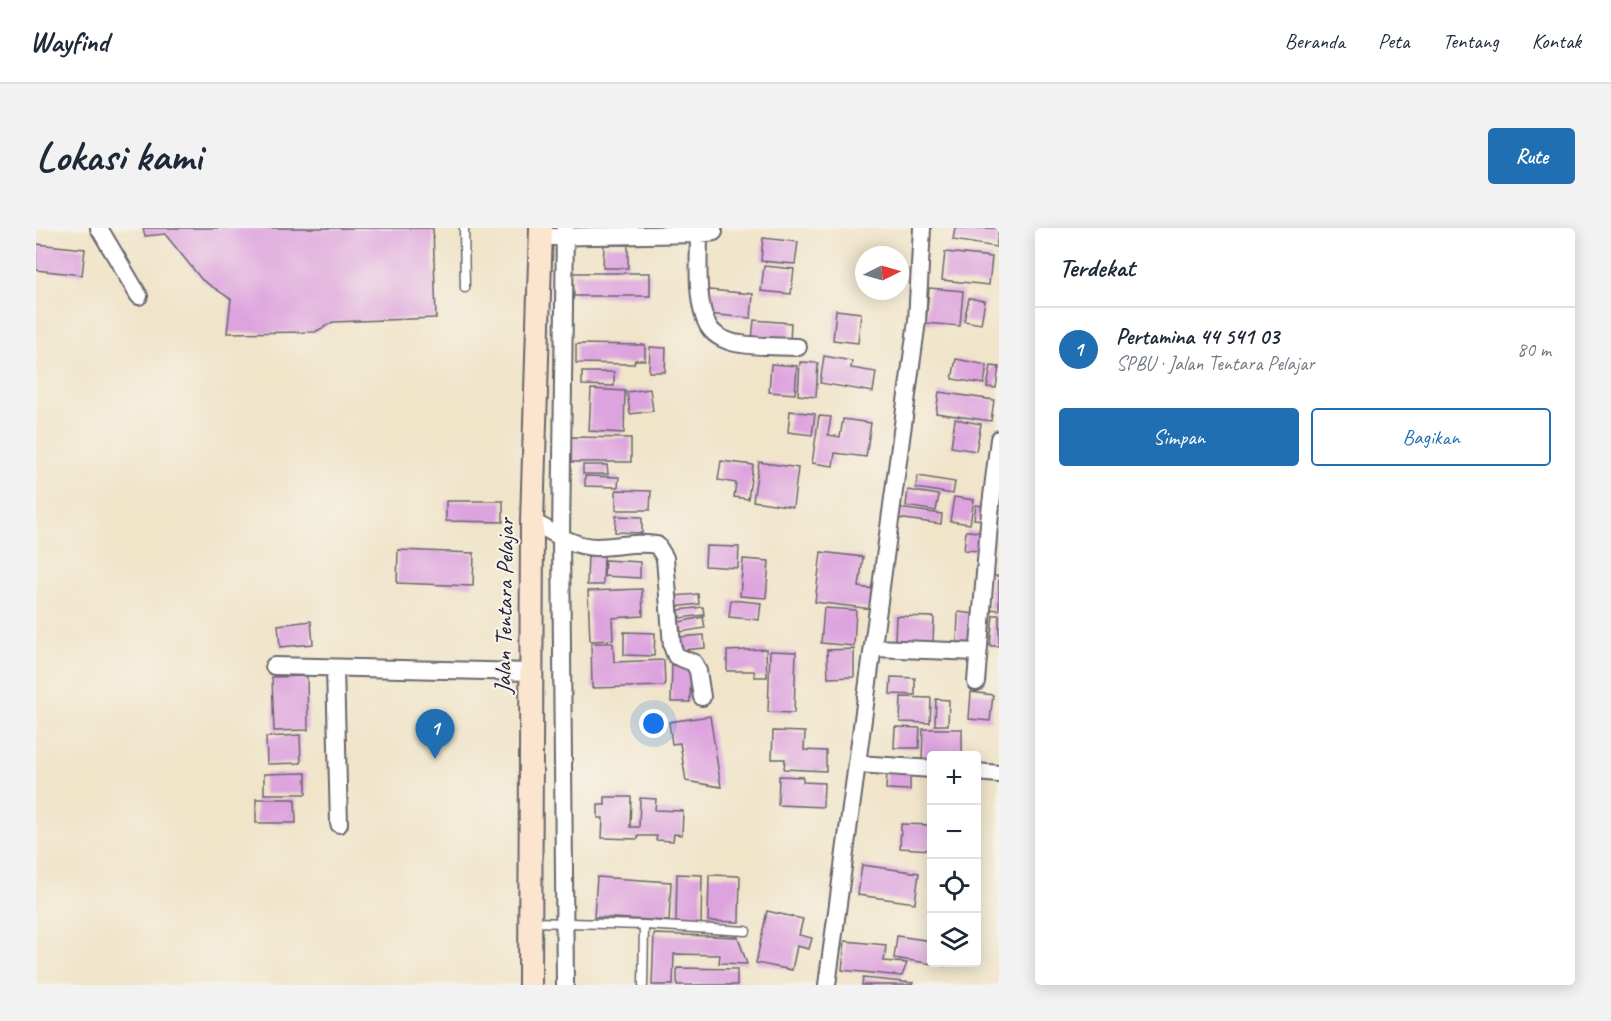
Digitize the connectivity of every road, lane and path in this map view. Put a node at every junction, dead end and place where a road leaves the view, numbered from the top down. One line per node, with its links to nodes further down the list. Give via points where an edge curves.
1 (99, 228): 7 (street)
2 (464, 228): 6 (lane)
3 (922, 228): 12 (street, via 917,321)
4 (541, 233): 5 (street); 10 (main road, Jalan Tentara Pelajar)
5 (565, 233): 8 (street, via 706,233 699,285 708,326 717,336 739,344); 11 (street)
6 (465, 288)
7 (139, 296)
8 (798, 347)
9 (999, 439): 13 (street)
10 (532, 521): 11 (street); 16 (main road, Jalan Tentara Pelajar)
11 (561, 537): 18 (street, via 595,547 640,542 657,545 665,558 672,646 676,656 694,663); 25 (street)
12 (874, 648): 13 (street); 19 (street)
13 (978, 652): 17 (street)
14 (274, 666): 15 (street)
15 (335, 668): 16 (street); 23 (street)
16 (530, 672): 24 (main road, Jalan Tentara Pelajar)
17 (976, 682)
18 (702, 697)
19 (858, 764): 20 (street); 31 (street)
20 (927, 769)
21 (981, 772): 22 (street)
22 (999, 774)
23 (339, 824)
24 (530, 922): 25 (lane); 28 (main road, Jalan Tentara Pelajar)
25 (566, 923): 26 (lane); 29 (street)
26 (644, 925): 27 (lane); 30 (lane)
27 (746, 931)
28 (530, 985)
29 (565, 985)
30 (643, 985)
31 (826, 985)

